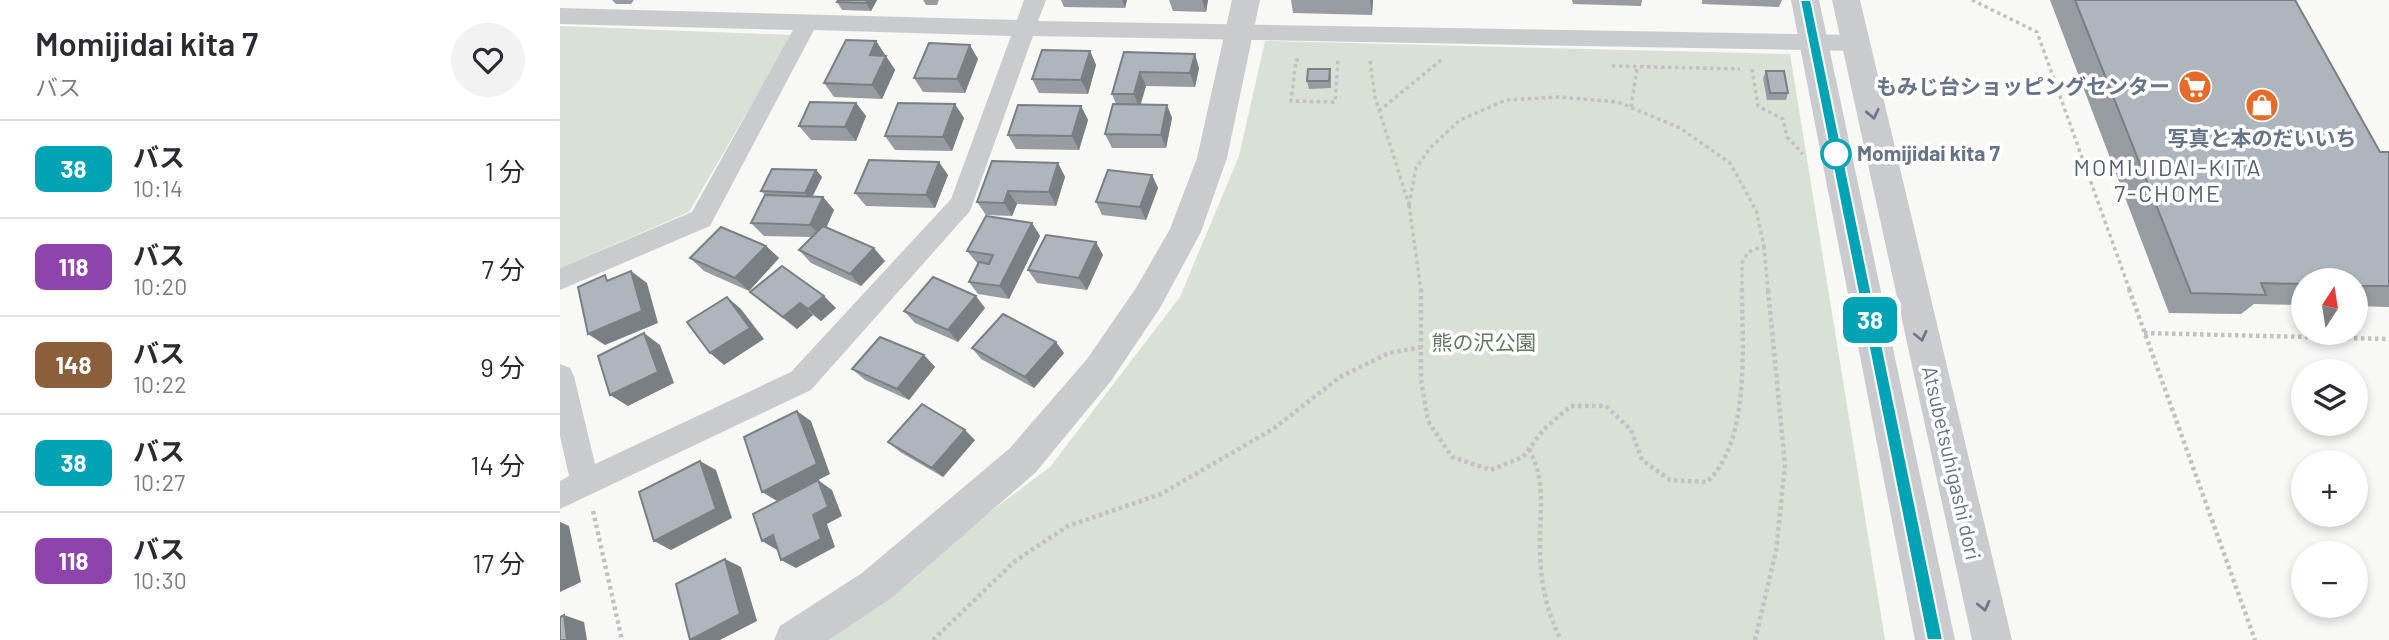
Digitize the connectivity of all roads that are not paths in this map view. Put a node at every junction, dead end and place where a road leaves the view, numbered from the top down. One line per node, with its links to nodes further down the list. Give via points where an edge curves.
1 (1035, 0): 7 (street)
2 (1246, 0): 8 (street)
3 (1805, 0): 9 (street)
4 (1846, 0): 10 (street, Atsubetsuhigashi dori)
5 (560, 16): 6 (street)
6 (807, 24): 7 (street); 11 (street, via 701,219)
7 (1025, 30): 8 (street); 13 (street, via 961,204 801,381)
8 (1238, 34): 9 (street); 15 (street, via 1212,158 1185,232 1148,298 1099,370 1023,460 876,586)
9 (1813, 43): 10 (street); 16 (street)
10 (1856, 44): 17 (street, Atsubetsuhigashi dori, one-way to 17)
11 (560, 279)
12 (560, 376): 13 (street)
13 (585, 483): 14 (street)
14 (560, 495)
15 (794, 640)
16 (1935, 640)
17 (1992, 640)

